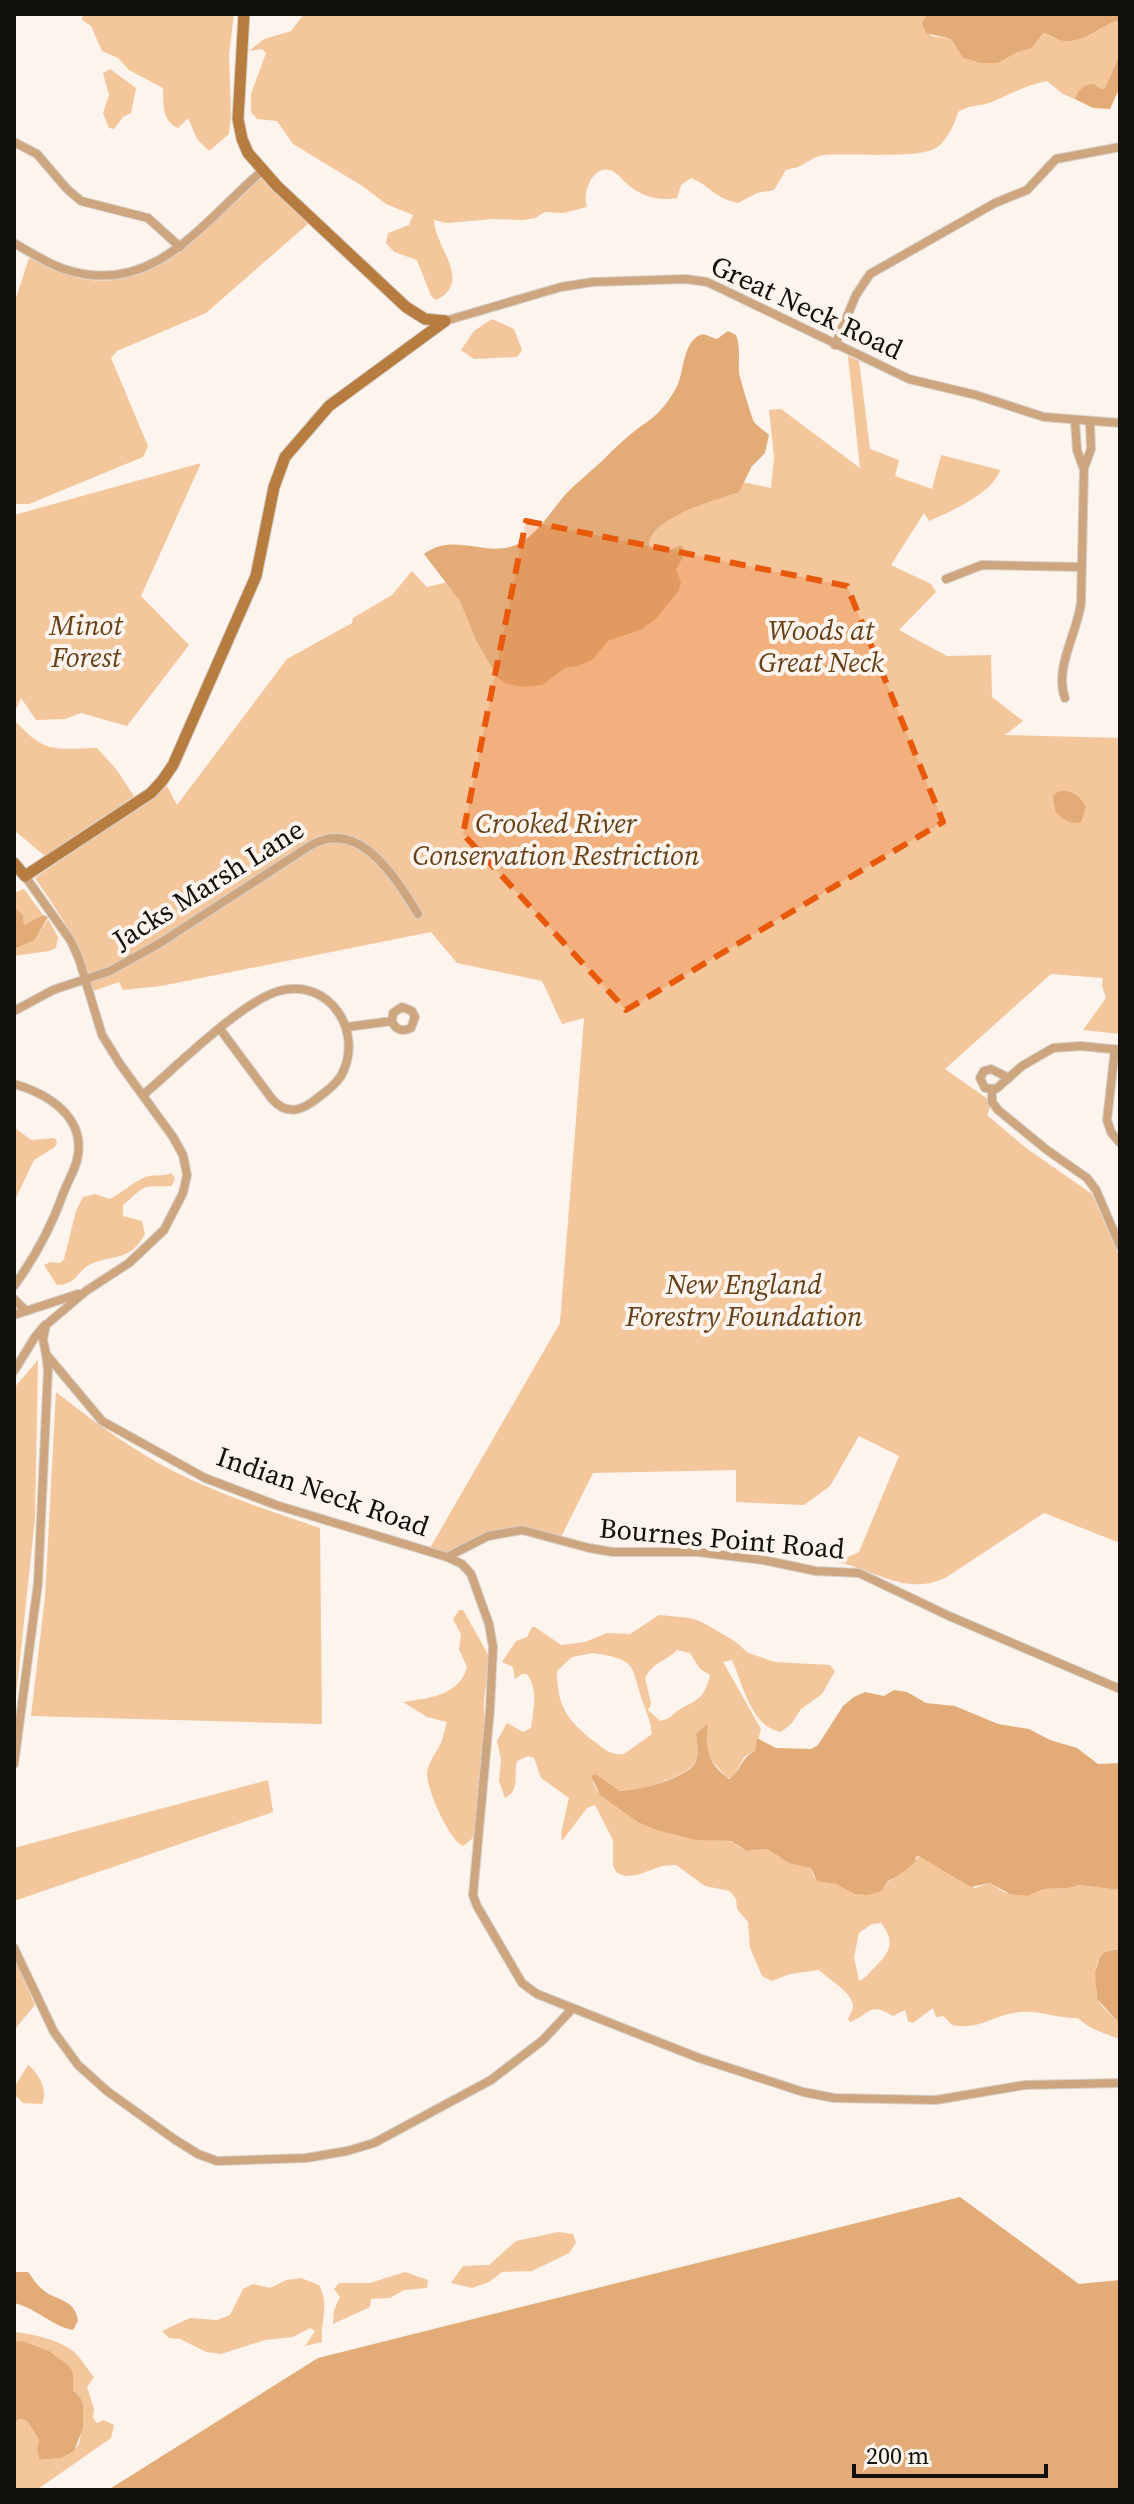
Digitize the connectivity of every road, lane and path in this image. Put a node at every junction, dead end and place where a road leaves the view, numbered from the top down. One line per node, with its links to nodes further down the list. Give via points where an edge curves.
1 (244, 14): 4 (street, via 238,119 245,146)
2 (14, 142): 6 (street, via 37,154 81,201 148,218)
3 (1120, 147): 8 (street, via 1056,159 1027,190 870,274)
4 (262, 171): 6 (street); 7 (street, via 406,307 425,319)
5 (14, 243): 6 (street, via 61,268 98,275 141,270)
6 (180, 247)
7 (445, 321): 8 (street, Great Neck Road, via 573,284 686,279 717,286); 17 (street, via 329,406 285,457 256,576 162,781)
8 (835, 345): 9 (street, Great Neck Road, via 909,379)
9 (1075, 421): 10 (street, Great Neck Road); 12 (street)
10 (1090, 422): 11 (street, Great Neck Road); 12 (street, via 1091,449)
11 (1120, 423)
12 (1084, 468): 13 (street)
13 (1081, 567): 14 (street, via 982,565); 15 (street, via 1079,619 1060,677)
14 (946, 579)
15 (1065, 698)
16 (14, 863): 17 (street)
17 (25, 876): 19 (street, via 71,941)
18 (418, 914): 19 (street, Jacks Marsh Lane, via 367,850 348,838 326,838 171,937)
19 (84, 980): 20 (street, Jacks Marsh Lane); 28 (street, via 104,1039)
20 (14, 1011)
21 (392, 1021): 22 (street)
22 (347, 1027): 23 (street, via 328,1000 292,989 269,995); 23 (street, via 348,1058 339,1079 308,1105 290,1111 277,1105)
23 (220, 1029): 28 (street)
24 (1118, 1050): 25 (street, via 1053,1048); 29 (street, via 1106,1117)
25 (1009, 1078): 27 (street); 27 (street, via 997,1070 984,1071 982,1084)
26 (14, 1084): 31 (street, via 40,1093 63,1110 79,1148 55,1219)
27 (992, 1090): 30 (street, via 998,1110 1087,1178)
28 (143, 1095): 32 (street, via 180,1149 187,1181 164,1230 129,1263)
29 (1120, 1143)
30 (1120, 1246)
31 (14, 1286)
32 (87, 1291): 34 (street); 36 (street)
33 (14, 1299): 34 (street)
34 (26, 1311): 35 (street)
35 (14, 1315)
36 (46, 1325): 37 (street); 38 (street)
37 (46, 1354): 39 (street, Indian Neck Road, via 102,1421 205,1478); 41 (street, via 41,1542)
38 (14, 1371)
39 (447, 1557): 40 (street, Bournes Point Road, via 488,1536 522,1530 613,1552 697,1552 859,1573); 43 (street, Indian Neck Road, via 469,1571 492,1637 474,1898 524,1985)
40 (1120, 1689)
41 (14, 1764)
42 (14, 1948): 43 (street, via 54,2032 78,2065 174,2139 217,2161 306,2158 374,2143 491,2080 543,2040)
43 (572, 2009): 44 (street, Indian Neck Road, via 699,2058 834,2098 936,2100 1025,2085)
44 (1120, 2083)

